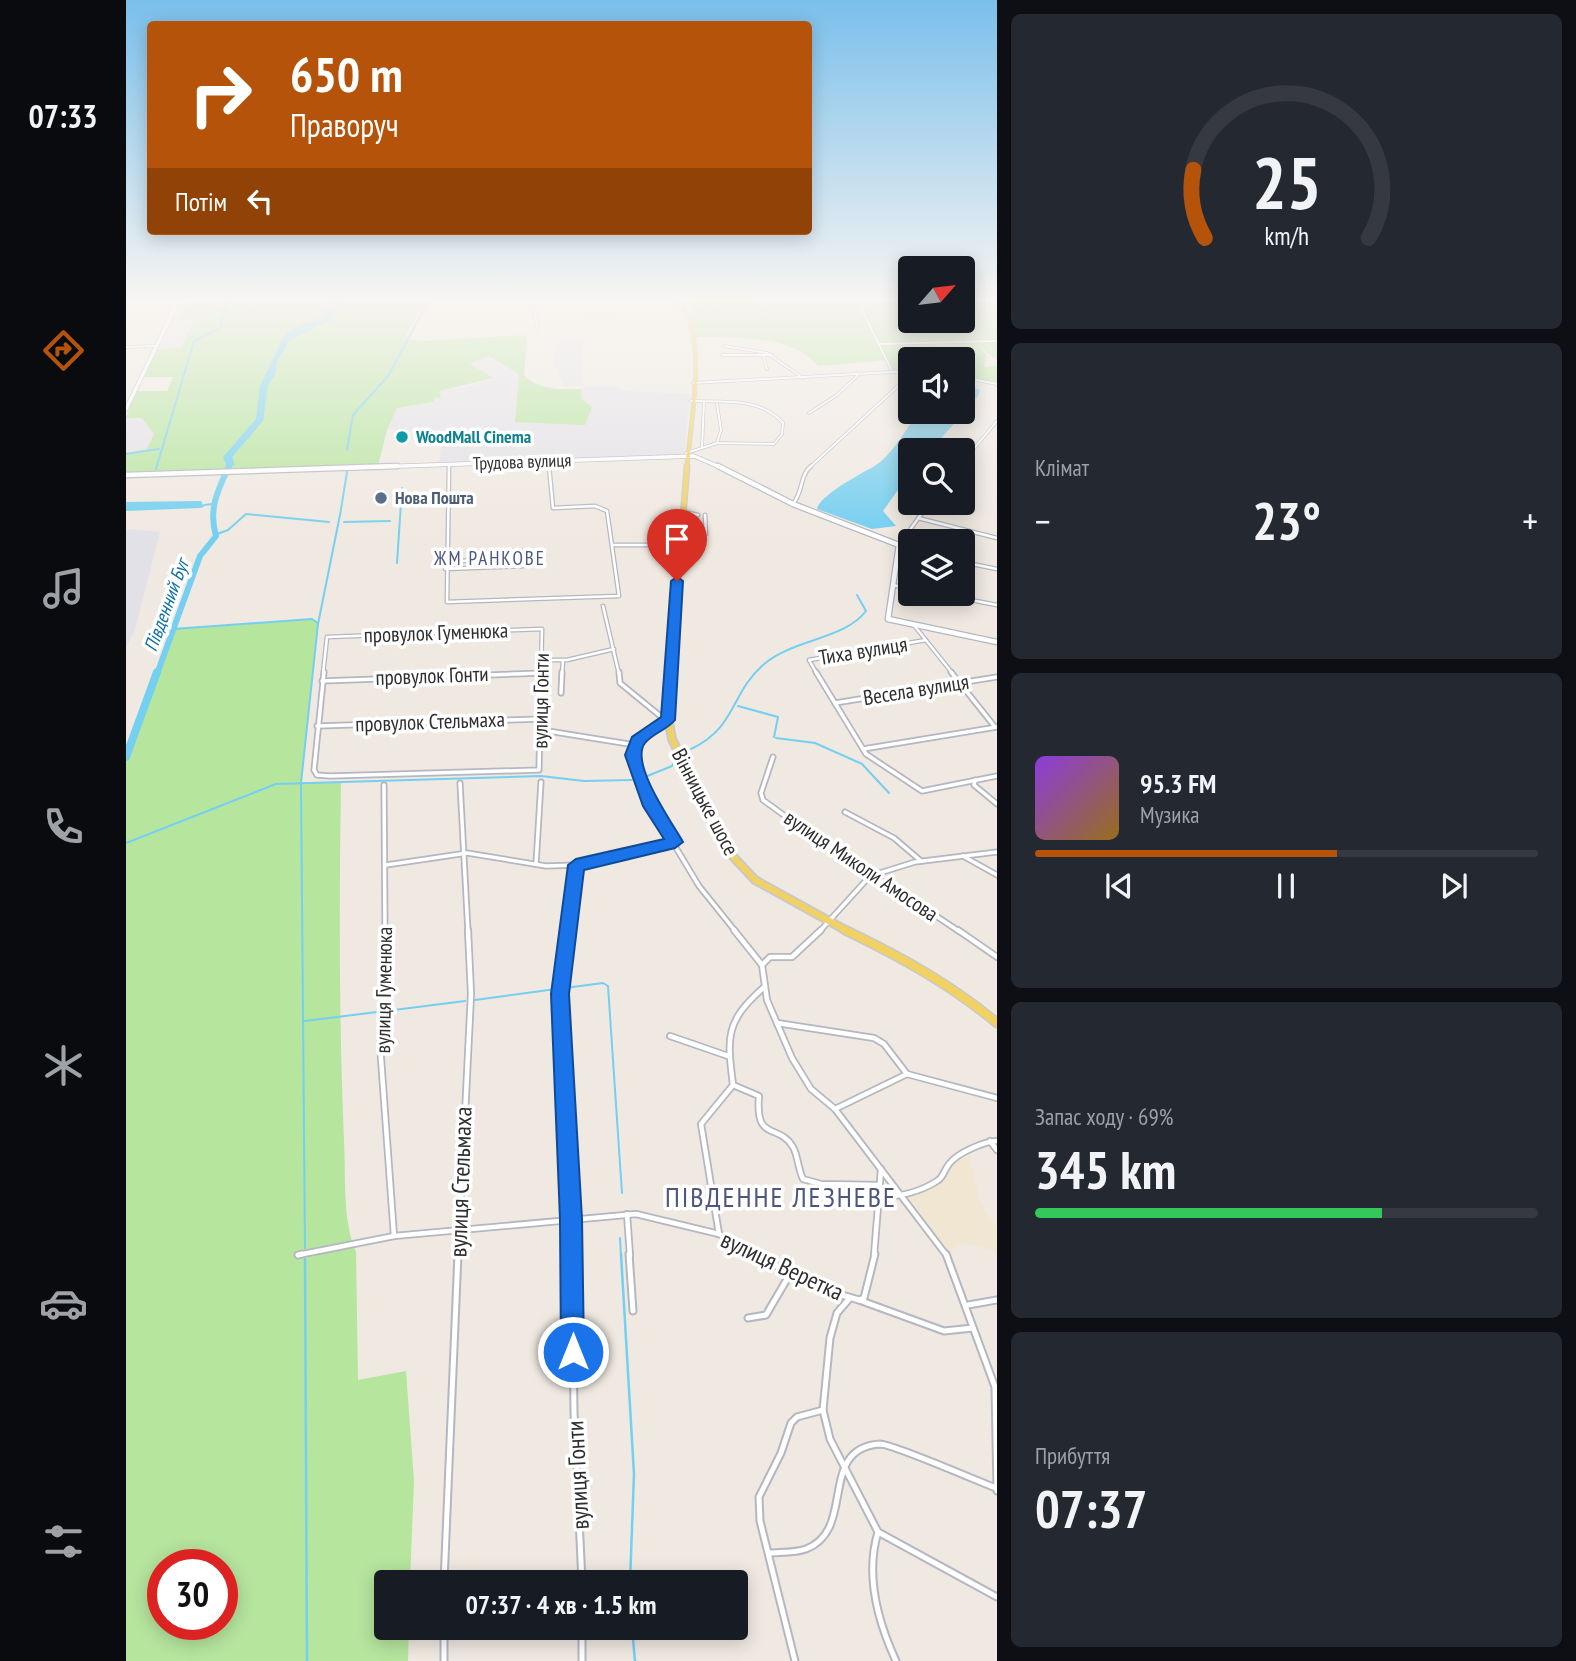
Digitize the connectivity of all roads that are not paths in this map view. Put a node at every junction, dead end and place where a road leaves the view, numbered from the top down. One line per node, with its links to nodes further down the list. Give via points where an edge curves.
1 (140, 380): 12 (street)
2 (693, 380): 6 (main road, Вінницьке шосе)
3 (757, 380): 6 (street)
4 (854, 380): 13 (street)
5 (975, 380): 8 (street)
6 (693, 383): 9 (main road, Вінницьке шосе)
7 (898, 384): 23 (street, via 805,471 803,493)
8 (997, 384)
9 (691, 401): 10 (street); 18 (main road, Вінницьке шосе)
10 (704, 402): 11 (street); 17 (street)
11 (717, 403): 15 (street, via 721,430); 15 (street, via 768,409 784,427 779,439 769,446)
12 (126, 409)
13 (809, 413)
14 (997, 421): 16 (street)
15 (717, 443): 17 (street)
16 (975, 447)
17 (702, 449): 18 (street)
18 (686, 455): 19 (street, Трудова вулиця); 23 (street, Трудова вулиця, via 749,479); 24 (main road, Вінницьке шосе)
19 (549, 461): 20 (main road, Трудова вулиця); 32 (street, via 554,508 602,507 607,511)
20 (449, 464): 21 (main road, Трудова вулиця); 36 (street)
21 (245, 471): 22 (street, Трудова вулиця)
22 (126, 475)
23 (793, 504): 34 (street, Трудова вулиця)
24 (682, 512): 25 (street); 33 (main road, Вінницьке шосе)
25 (698, 515)
26 (705, 515): 30 (street)
27 (920, 515): 28 (street)
28 (918, 518): 29 (street); 31 (street)
29 (910, 529)
30 (706, 534)
31 (997, 538)
32 (612, 545): 33 (street); 38 (street, via 617,597 450,604 445,598)
33 (680, 545): 59 (main road, Вінницьке шосе)
34 (898, 545)
35 (898, 552): 40 (street, Тиха вулиця)
36 (446, 554): 38 (street); 38 (street, via 459,553 459,561 509,559 509,551 522,551 523,566)
37 (975, 565): 39 (street)
38 (445, 569)
39 (997, 569)
40 (893, 585): 41 (street); 45 (street, Тиха вулиця, via 888,619)
41 (898, 586)
42 (975, 601): 43 (street)
43 (997, 605)
44 (603, 606): 49 (street)
45 (914, 624): 47 (street); 48 (street)
46 (542, 632): 50 (street, вулиця Гонти); 54 (street, провулок Гуменюка, via 327,637)
47 (926, 640): 55 (street); 57 (street, Тиха вулиця, via 808,660)
48 (997, 642)
49 (614, 649): 51 (street); 59 (street, via 623,688)
50 (542, 660): 51 (street); 52 (street, вулиця Гонти)
51 (563, 661): 56 (street)
52 (542, 673): 54 (street, провулок Гонти); 58 (street, вулиця Гонти)
53 (997, 677): 55 (street, Весела вулиця)
54 (322, 681): 60 (street)
55 (959, 683): 57 (street, Весела вулиця); 61 (street)
56 (561, 693)
57 (835, 703): 64 (street, Тиха вулиця)
58 (542, 719): 60 (street, провулок Стельмаха); 62 (street, вулиця Гонти)
59 (666, 720): 63 (street); 83 (main road, Вінницьке шосе, via 725,848 755,880)
60 (317, 726): 62 (street, вулиця Гонти, via 313,770 330,776 539,770)
61 (996, 728): 64 (street)
62 (542, 730): 63 (street)
63 (635, 745): 73 (street, via 633,755 651,806)
64 (863, 749): 67 (street, Тиха вулиця, via 922,791)
65 (773, 757): 82 (street, вулиця Миколи Амосова, via 761,793 763,800)
66 (997, 776): 67 (street)
67 (975, 780): 71 (street, via 974,785)
68 (541, 782): 79 (street)
69 (460, 783): 75 (street, вулиця Стельмаха)
70 (384, 785): 78 (street, вулиця Гуменюка)
71 (997, 804)
72 (845, 812): 77 (street, via 894,838)
73 (675, 842): 80 (street); 85 (street, via 699,886)
74 (997, 852): 76 (street)
75 (465, 853): 78 (street); 79 (street); 103 (street, вулиця Стельмаха, via 471,994)
76 (961, 855): 77 (street); 81 (street)
77 (921, 861): 82 (street)
78 (386, 864): 105 (street, вулиця Гуменюка, via 380,1045)
79 (536, 864): 80 (street)
80 (576, 865): 102 (street, вулиця Гонти, via 560,994)
81 (997, 875)
82 (870, 876): 83 (street); 84 (street, вулиця Миколи Амосова)
83 (830, 923): 85 (street, via 792,957 770,957); 88 (main road, Вінницьке шосе, via 937,978)
84 (997, 957)
85 (762, 965): 86 (street)
86 (763, 988): 87 (street); 90 (street, via 740,1007 730,1024)
87 (777, 1023): 91 (street, via 874,1038); 94 (street, via 811,1089)
88 (997, 1023)
89 (670, 1036): 90 (street)
90 (728, 1056): 92 (street)
91 (907, 1074): 93 (street); 94 (street)
92 (733, 1085): 98 (street, via 759,1096 764,1128 793,1147 803,1179 821,1184); 104 (street, via 701,1124)
93 (997, 1098)
94 (835, 1109): 97 (street)
95 (993, 1141): 96 (street); 99 (street, via 950,1162 933,1183)
96 (997, 1150)
97 (881, 1169): 98 (street); 99 (street)
98 (879, 1185): 100 (street)
99 (903, 1195): 100 (street); 110 (street, via 947,1256)
100 (879, 1197): 108 (street, via 871,1275 864,1298)
101 (627, 1214): 102 (street, вулиця Веретка); 104 (street, вулиця Веретка); 111 (street)
102 (571, 1219): 103 (street, вулиця Веретка); 120 (street, вулиця Гонти)
103 (460, 1230): 105 (street, вулиця Веретка); 119 (street, вулиця Стельмаха)
104 (719, 1234): 107 (street, вулиця Веретка)
105 (394, 1236): 106 (street, вулиця Веретка)
106 (298, 1255)
107 (790, 1274): 108 (street, вулиця Веретка); 112 (street, via 766,1315)
108 (855, 1300): 113 (street, вулиця Веретка, via 944,1331); 114 (street, via 837,1313)
109 (997, 1300): 110 (street)
110 (967, 1305): 113 (street)
111 (633, 1311)
112 (748, 1318)
113 (974, 1328): 116 (street, via 995,1387)
114 (823, 1409): 115 (street, via 830,1439); 118 (street, via 791,1423 759,1496)
115 (843, 1461): 116 (street, via 854,1450 882,1444); 117 (street); 118 (street, via 832,1526 811,1548)
116 (996, 1490)
117 (878, 1532): 121 (street); 127 (street, via 873,1557 877,1616)
118 (769, 1553): 126 (street)
119 (444, 1570)
120 (581, 1570)
121 (997, 1597)
122 (444, 1640): 124 (street)
123 (582, 1640): 125 (street)
124 (444, 1661)
125 (582, 1661)
126 (795, 1661)
127 (896, 1661)

